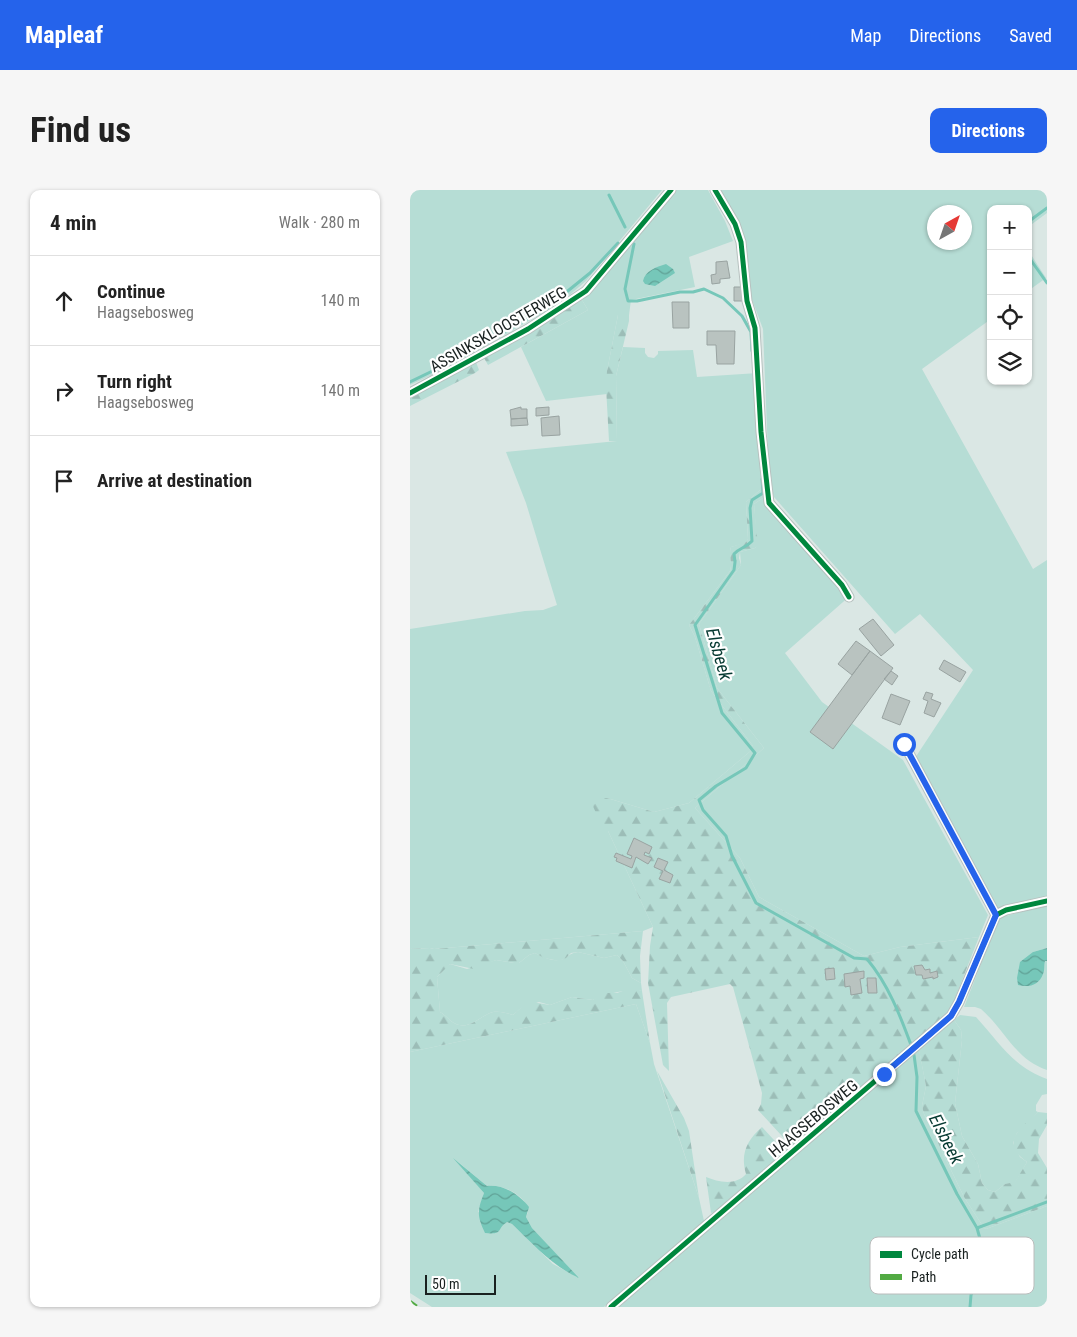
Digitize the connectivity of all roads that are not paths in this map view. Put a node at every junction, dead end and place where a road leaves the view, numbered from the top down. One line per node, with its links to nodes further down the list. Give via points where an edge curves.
1 (671, 190): 3 (street, ASSINKSKLOOSTERWEG, via 586,292 528,329)
2 (715, 190): 4 (street, via 741,242 747,301 755,328 768,503 842,585)
3 (410, 393)
4 (849, 597)
5 (904, 744): 7 (street)
6 (1047, 901): 7 (street)
7 (996, 915): 8 (street, HAAGSEBOSWEG, via 951,1016)
8 (611, 1307)

